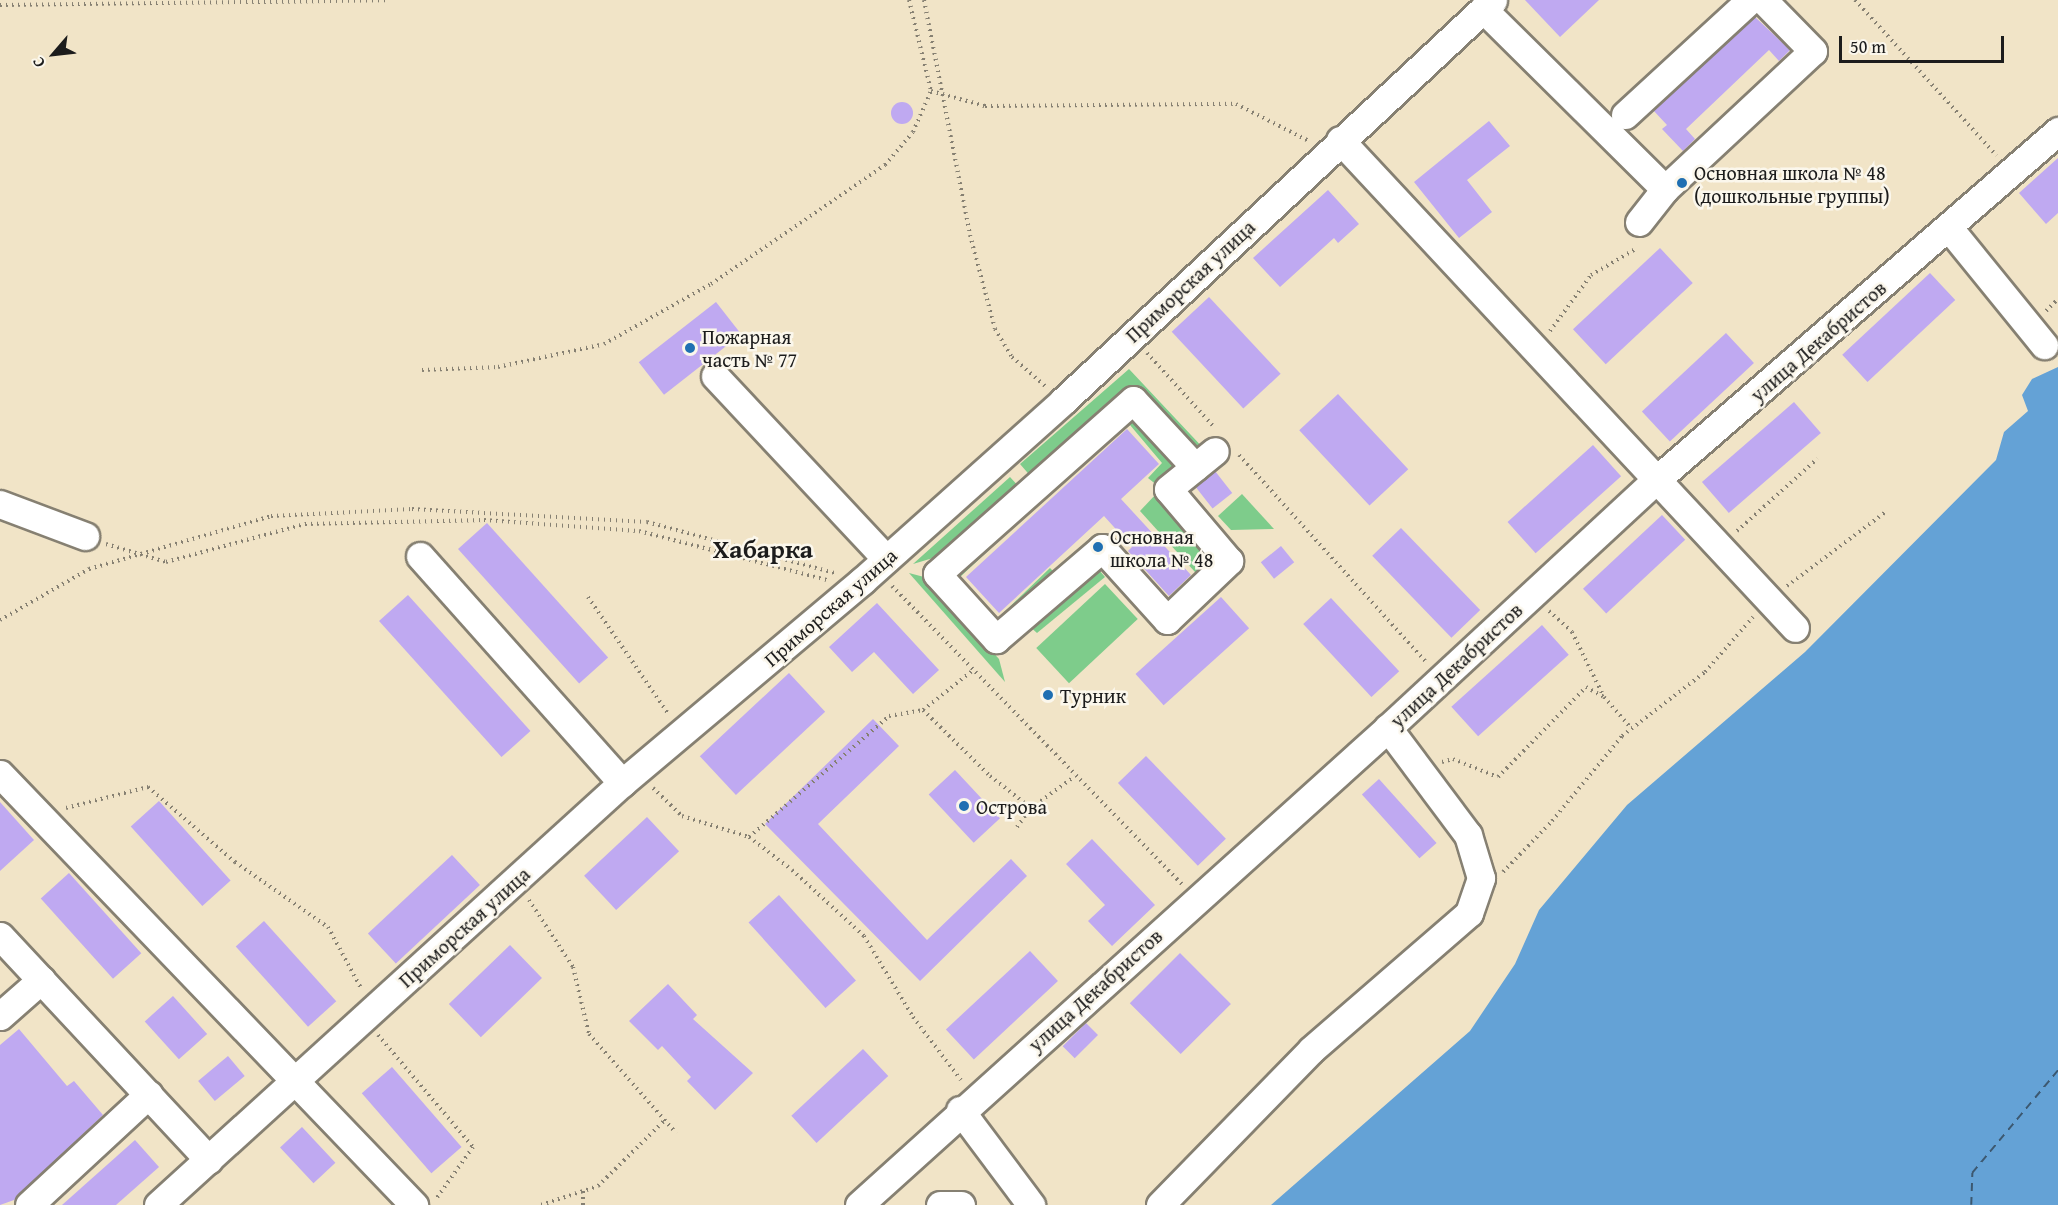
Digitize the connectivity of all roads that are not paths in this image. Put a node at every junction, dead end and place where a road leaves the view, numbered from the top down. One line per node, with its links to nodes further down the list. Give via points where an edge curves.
1 (1749, 0): 4 (street)
2 (1763, 0): 7 (street, via 1813,51)
3 (1488, 5): 6 (street, Приморская улица); 7 (street)
4 (1625, 115)
5 (2058, 131): 9 (street, улица Декабристов)
6 (1334, 146): 13 (street, via 1533,348); 17 (street, Приморская улица, via 1063,401)
7 (1665, 189): 8 (street)
8 (1639, 222)
9 (1949, 228): 10 (street); 13 (street, улица Декабристов)
10 (2044, 345)
11 (714, 376): 17 (street)
12 (1216, 450): 12 (street, via 1132,400 937,574 996,639 1102,548 1167,620 1229,561 1168,489)
13 (1655, 481): 18 (street); 19 (street, улица Декабристов)
14 (0, 504): 15 (street)
15 (85, 536)
16 (420, 556): 21 (street)
17 (881, 564): 21 (street, Приморская улица)
18 (1795, 628)
19 (1388, 728): 27 (street, улица Декабристов); 36 (street, via 1468,835 1481,878 1469,914 1311,1050)
20 (0, 774): 25 (street)
21 (629, 777): 25 (street, Приморская улица)
22 (0, 936): 23 (street)
23 (41, 980): 24 (street); 26 (street)
24 (0, 1016)
25 (294, 1083): 28 (street, Приморская улица); 31 (street)
26 (149, 1094): 28 (street); 29 (street)
27 (967, 1104): 32 (street, улица Декабристов); 35 (street)
28 (209, 1160): 30 (street, Приморская улица)
29 (29, 1205)
30 (158, 1205)
31 (414, 1205)
32 (859, 1205)
33 (940, 1205): 34 (street)
34 (961, 1205)
35 (1031, 1205)
36 (1160, 1205)

